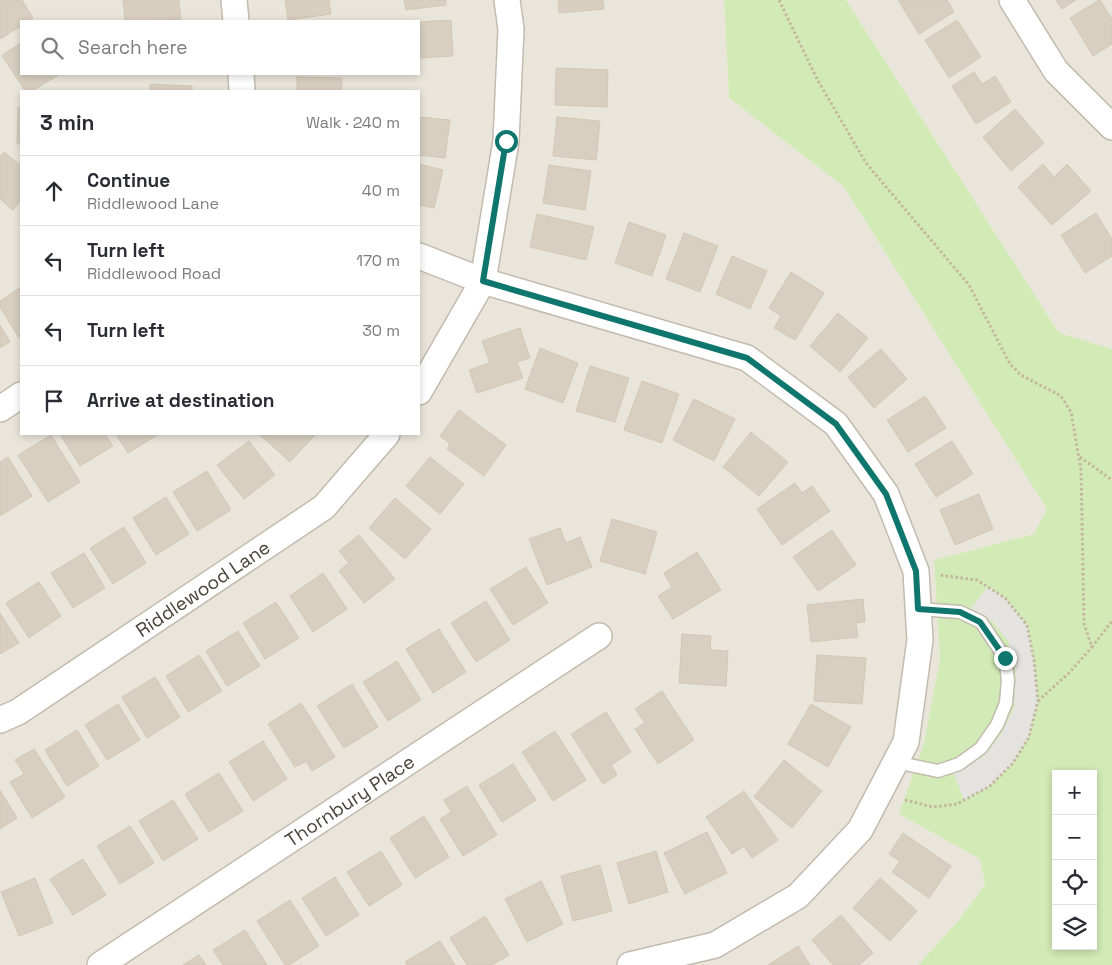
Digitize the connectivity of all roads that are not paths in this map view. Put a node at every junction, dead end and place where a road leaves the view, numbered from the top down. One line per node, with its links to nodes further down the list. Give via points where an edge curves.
1 (234, 0): 4 (street)
2 (507, 0): 9 (street, via 510,29 506,141)
3 (1012, 0): 7 (street, via 1056,71)
4 (236, 20)
5 (241, 75): 6 (street)
6 (242, 90)
7 (1112, 127)
8 (420, 256): 9 (street)
9 (483, 281): 10 (street); 14 (street, via 747,358 836,424 886,494 916,571)
10 (420, 390)
11 (20, 396): 12 (street)
12 (0, 409)
13 (386, 435): 16 (street, Riddlewood Lane, via 324,506 18,712)
14 (918, 609): 17 (street, via 920,640 906,742); 17 (lane, via 960,612 980,622 1005,658 1008,680 1006,703 997,725 981,748 959,764 938,771)
15 (599, 636): 18 (street, Thornbury Place)
16 (0, 720)
17 (895, 762): 19 (street, via 860,830 798,896 715,945)
18 (100, 965)
19 (630, 965)

